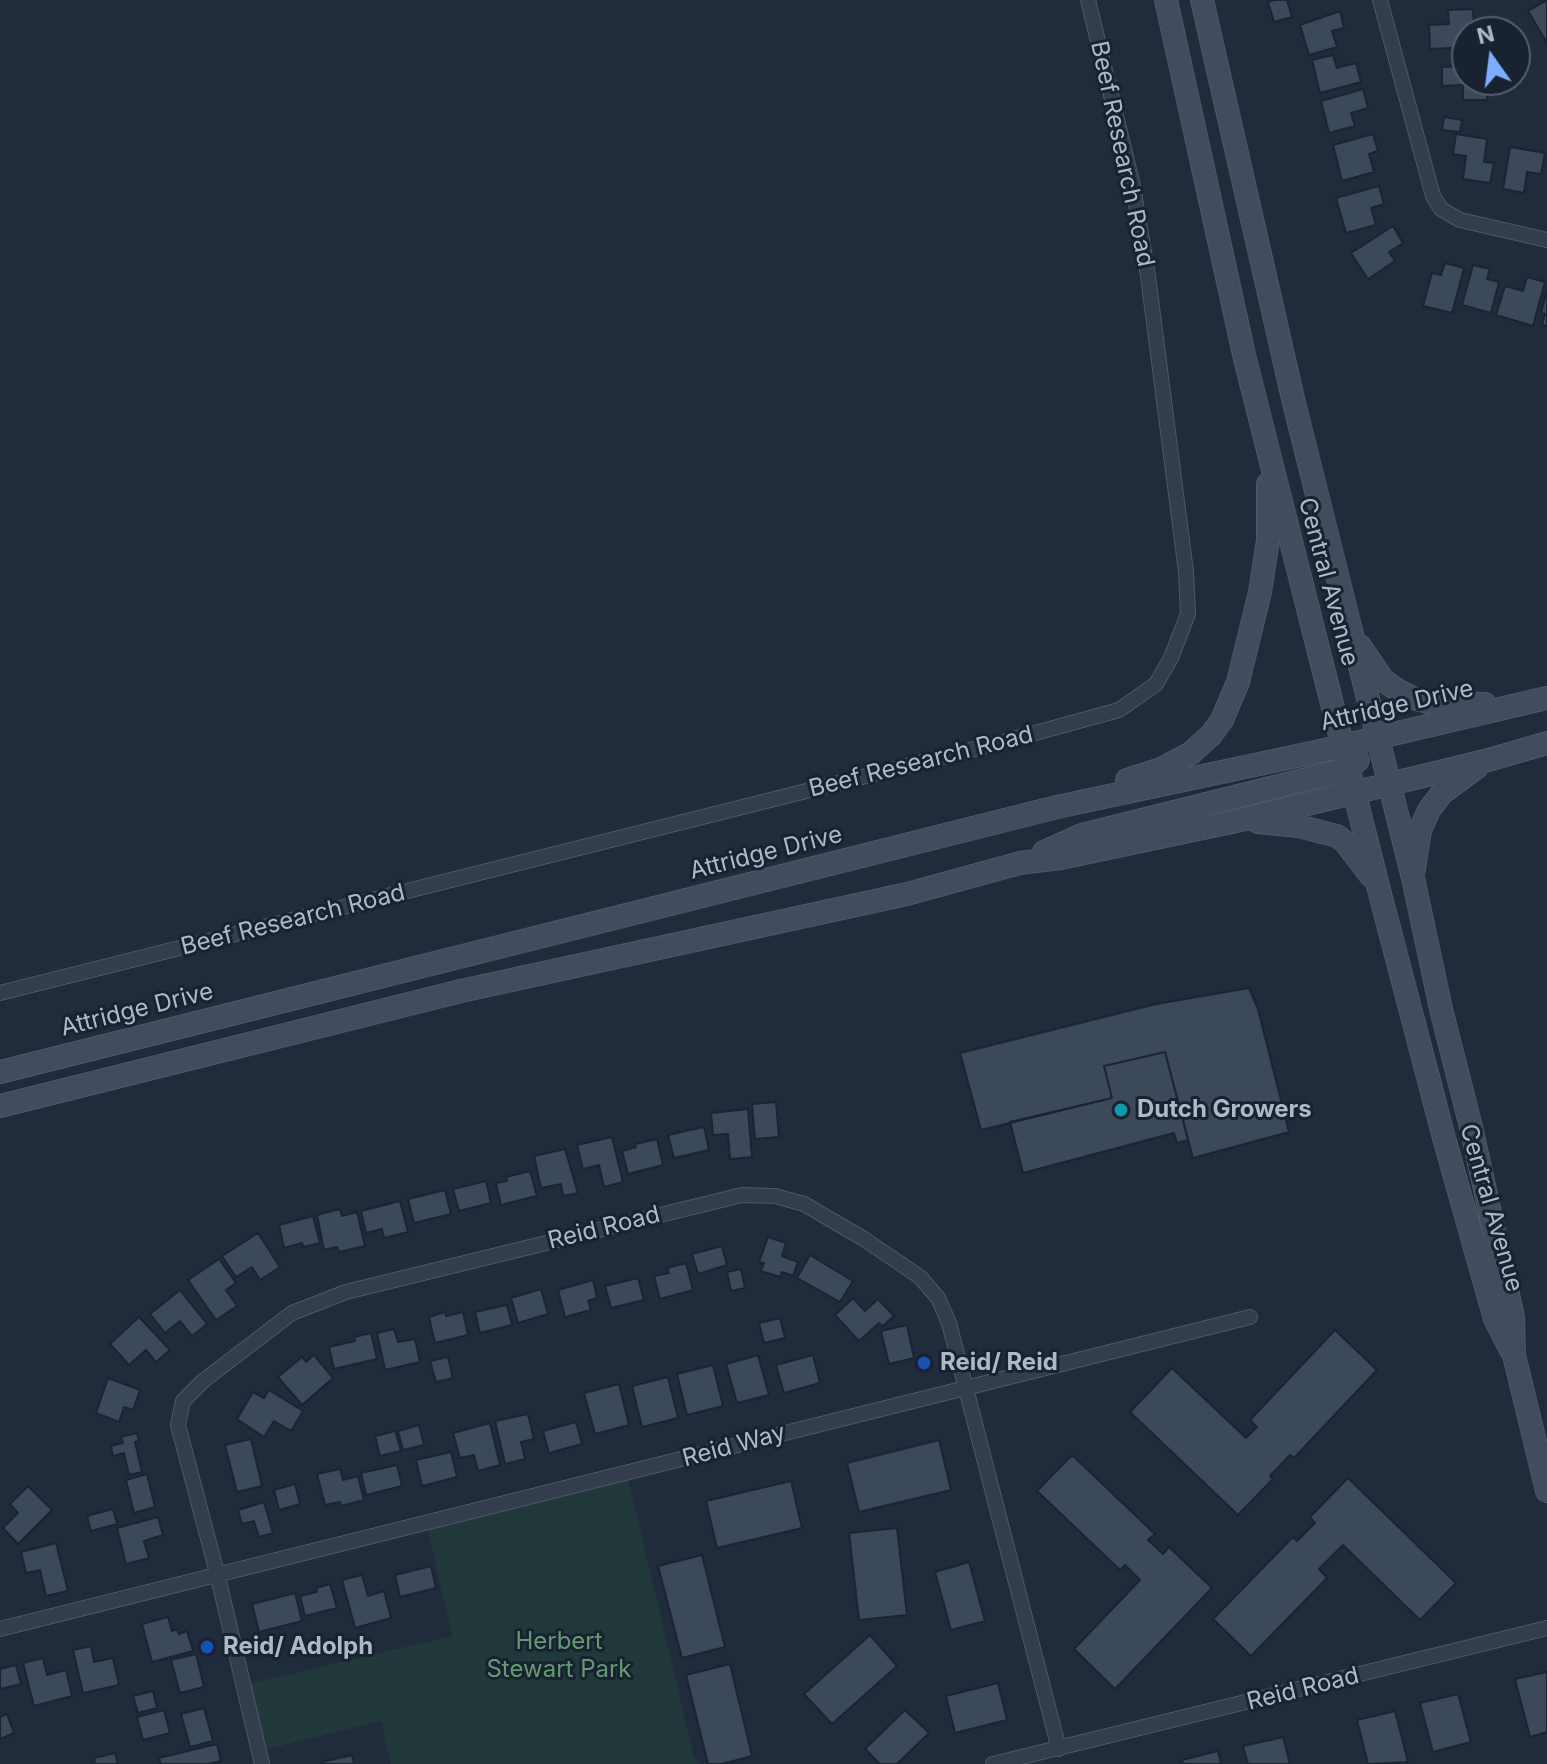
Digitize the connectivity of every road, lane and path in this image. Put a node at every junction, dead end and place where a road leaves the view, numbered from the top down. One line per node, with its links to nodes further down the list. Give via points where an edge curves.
1 (1088, 0): 22 (street, Beef Research Road, via 1133,186 1186,572 1188,614 1156,684 1119,710 1006,741)
2 (1166, 0): 6 (main road, Central Avenue)
3 (1202, 0): 7 (main road, Central Avenue)
4 (1380, 0): 5 (street, via 1433,196 1441,209 1460,220)
5 (1547, 240)
6 (1271, 463): 12 (main road, Central Avenue); 17 (main road, via 1260,592 1238,682 1222,720 1191,753 1161,769)
7 (1350, 631): 9 (main road, via 1383,680 1413,698); 10 (main road, Central Avenue)
8 (1547, 698): 9 (main road, Attridge Drive)
9 (1517, 705): 10 (main road, Attridge Drive)
10 (1377, 737): 12 (main road, Attridge Drive); 14 (main road); 15 (main road, Central Avenue)
11 (1547, 743): 13 (main road)
12 (1343, 746): 14 (main road, Central Avenue); 17 (main road, Attridge Drive)
13 (1485, 761): 15 (main road); 20 (main road, via 1449,787 1429,810 1420,830)
14 (1349, 768): 16 (main road, Central Avenue); 19 (main road, via 1082,835)
15 (1388, 783): 16 (main road); 20 (main road, Central Avenue)
16 (1354, 791): 18 (main road); 21 (main road, Central Avenue)
17 (1057, 807): 23 (main road, Attridge Drive)
18 (1241, 820): 19 (main road); 21 (main road, via 1337,836)
19 (1020, 863): 24 (main road, via 907,894 461,991)
20 (1413, 878): 26 (main road, Central Avenue, via 1513,1317)
21 (1378, 886): 26 (main road, Central Avenue, via 1495,1319)
22 (0, 993)
23 (0, 1072)
24 (0, 1106)
25 (1250, 1317): 27 (street, Reid Way)
26 (1514, 1355): 28 (main road, Central Avenue)
27 (966, 1388): 29 (street, Reid Way); 29 (street, Reid Road, via 945,1310 930,1287 864,1239 804,1204 775,1196 742,1195 361,1288 292,1313 183,1401 178,1425); 32 (street, Reid Road)
28 (1547, 1491)
29 (217, 1573): 31 (street, Reid Way); 33 (street, Reid Road)
30 (1547, 1628): 32 (street, Reid Road)
31 (0, 1629)
32 (1059, 1749): 34 (street, Reid Road)
33 (262, 1764)
34 (993, 1764)

